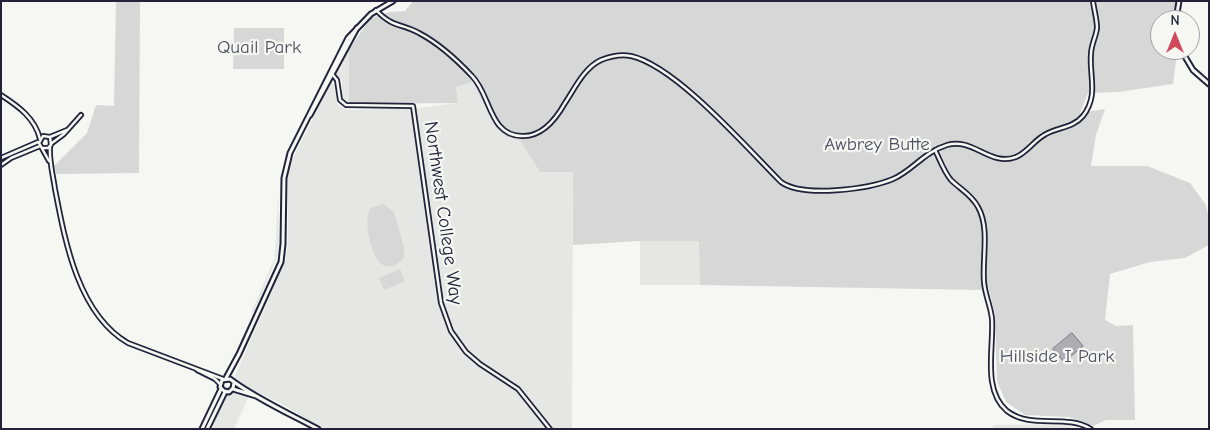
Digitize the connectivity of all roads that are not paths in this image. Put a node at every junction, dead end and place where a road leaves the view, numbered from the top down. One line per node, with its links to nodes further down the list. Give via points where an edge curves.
1 (393, 1): 3 (main road)
2 (1093, 1): 16 (street, via 1096,27 1090,54 1093,88 1088,109 1078,121 1045,134 1026,151 1012,158 994,158 961,144 948,144)
3 (376, 10): 5 (main road, via 357,27); 16 (street, via 395,26 419,33 471,74 496,122 515,136 537,134 550,124 581,78 594,65 611,57 627,56 640,59 678,82 781,182 792,188 846,189 892,179)
4 (1187, 60): 6 (main road)
5 (330, 73): 20 (main road, via 284,171 281,262); 31 (street, Northwest College Way, via 338,80 340,100 346,106 413,106 441,303 448,325 472,357 518,389)
6 (1209, 84)
7 (1, 95): 10 (street, via 27,114)
8 (81, 114): 9 (street)
9 (68, 129): 11 (street); 13 (street)
10 (38, 130): 11 (street); 12 (street)
11 (49, 136): 12 (street); 13 (street)
12 (39, 140): 14 (street); 17 (street)
13 (52, 143): 15 (street)
14 (41, 147): 15 (street); 18 (street); 19 (street)
15 (50, 147): 19 (street)
16 (935, 150): 32 (street, via 946,174 972,198 982,214 984,283 992,320 993,385 1000,402 1013,415 1031,422 1074,422)
17 (1, 158)
18 (1, 165)
19 (50, 165): 21 (street, via 74,269 102,322 128,343)
20 (239, 354): 22 (main road); 23 (main road)
21 (193, 368): 22 (street); 24 (street, via 215,379)
22 (225, 378): 23 (main road); 24 (main road)
23 (232, 381): 25 (main road); 27 (main road)
24 (220, 387): 26 (main road); 28 (main road)
25 (232, 389): 26 (main road); 27 (main road)
26 (225, 392): 29 (main road)
27 (260, 397): 30 (main road)
28 (202, 429)
29 (207, 429)
30 (318, 429)
31 (550, 429)
32 (1091, 429)

